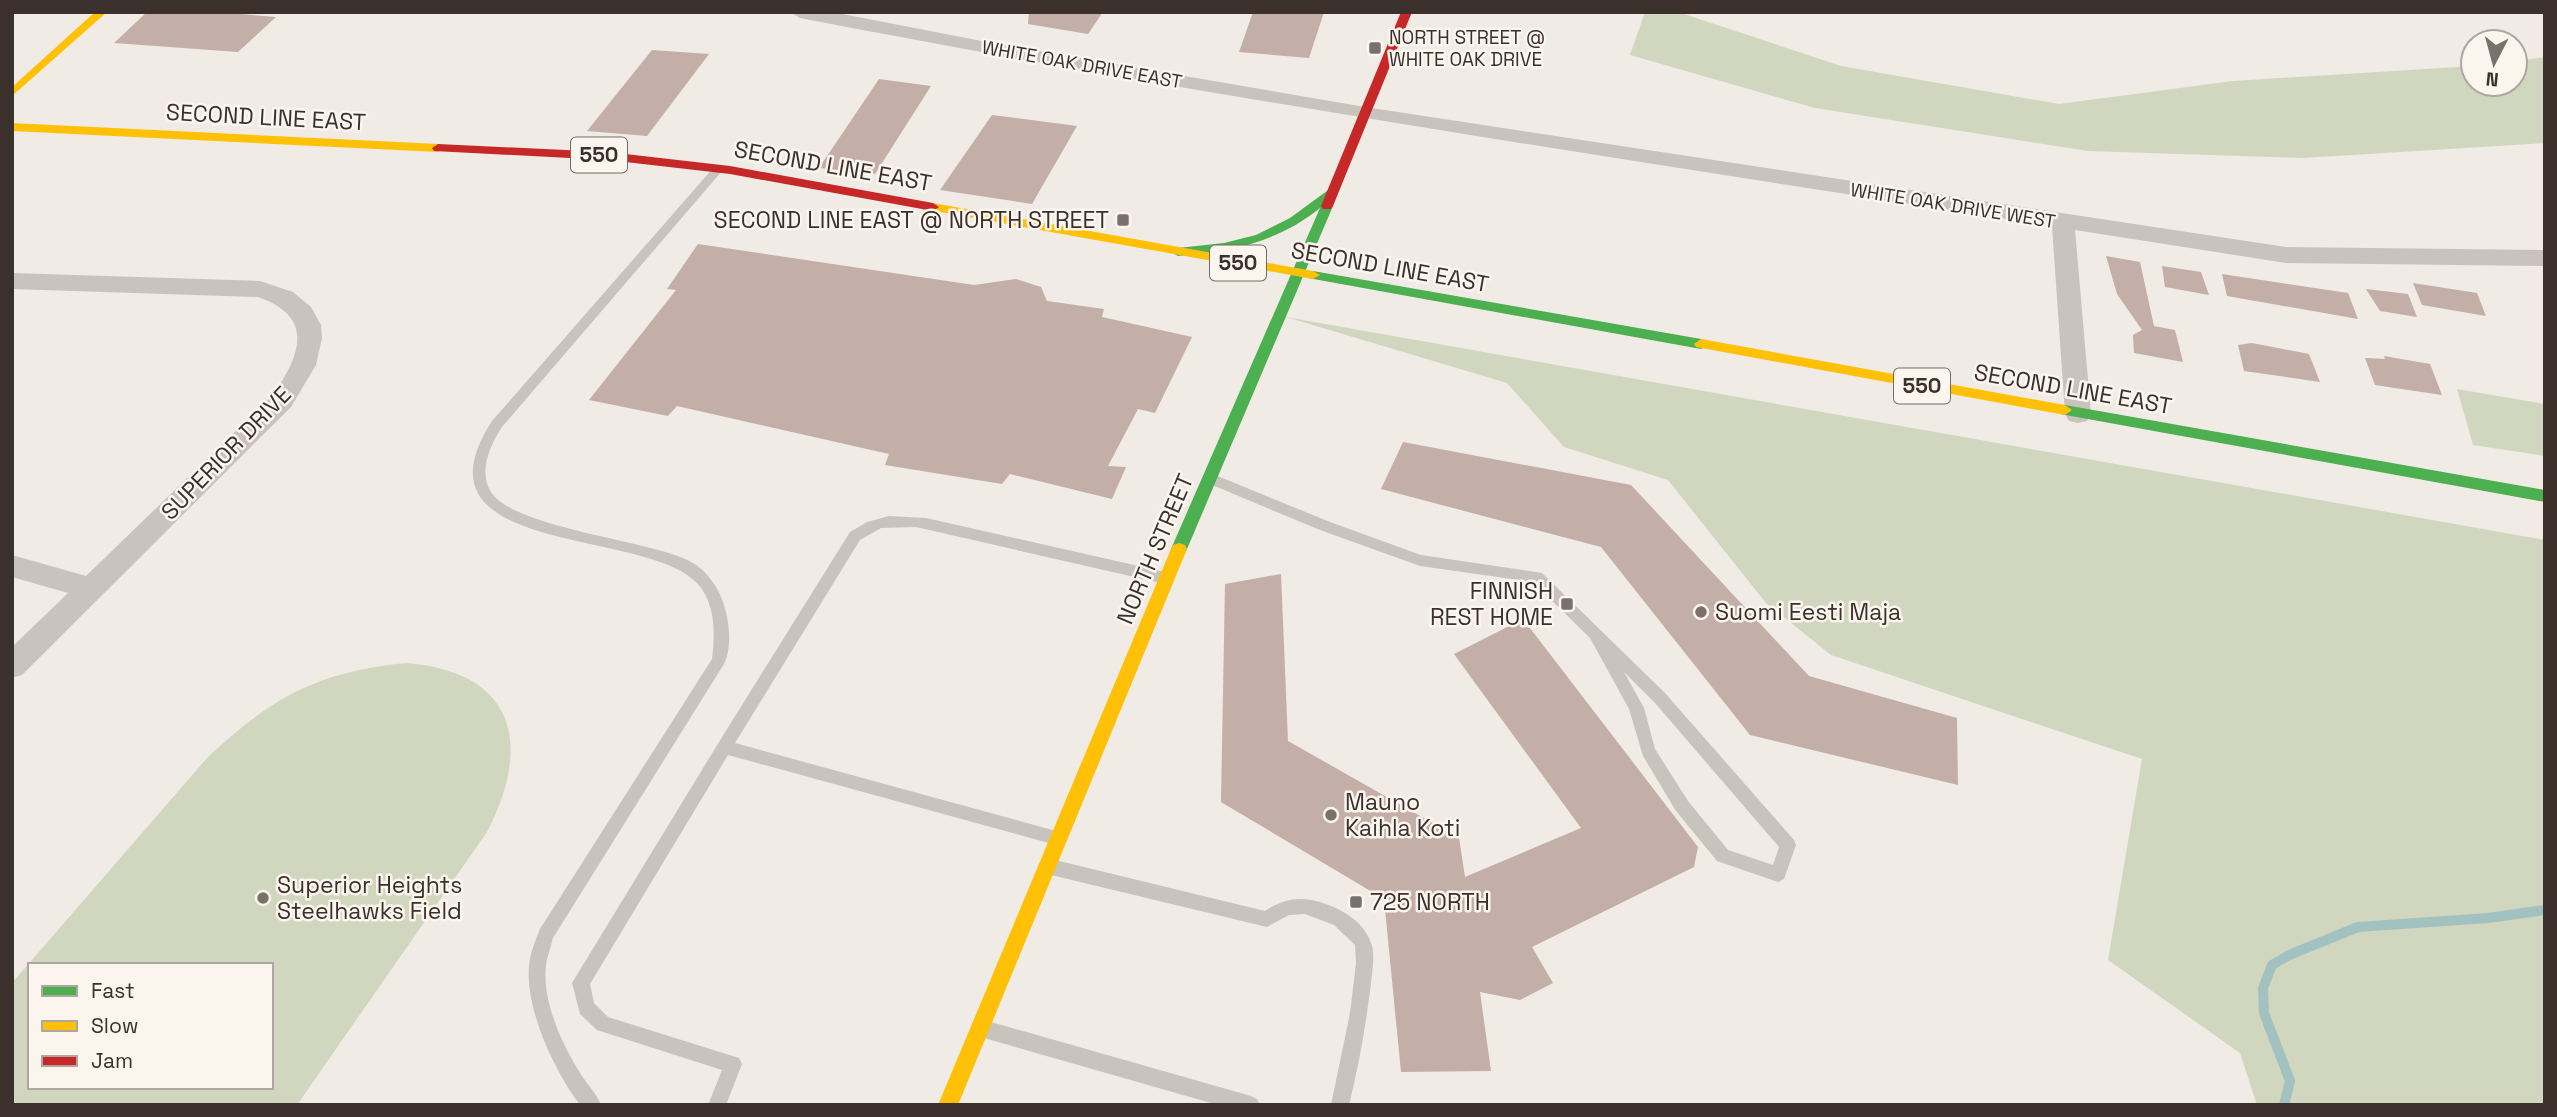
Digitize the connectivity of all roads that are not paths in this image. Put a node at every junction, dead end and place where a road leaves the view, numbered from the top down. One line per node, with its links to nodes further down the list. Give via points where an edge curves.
1 (102, 12): 4 (main road)
2 (800, 12): 5 (street, WHITE OAK DRIVE EAST)
3 (1407, 12): 5 (main road, NORTH STREET)
4 (12, 93)
5 (1365, 113): 8 (main road, NORTH STREET); 9 (street, WHITE OAK DRIVE WEST)
6 (12, 127): 7 (main road, SECOND LINE EAST / 550, via 608,156)
7 (718, 169): 10 (main road, SECOND LINE EAST / 550); 26 (lane, via 483,445 484,494 503,511 681,563 702,578 718,602 721,616 719,660 546,935 537,970 544,1007 564,1065)
8 (1333, 191): 10 (main road, via 1265,238 1222,250); 12 (main road, NORTH STREET)
9 (2063, 222): 11 (street, WHITE OAK DRIVE WEST, via 2287,255); 14 (street)
10 (1178, 252): 12 (main road, SECOND LINE EAST / 550)
11 (2545, 258)
12 (1299, 274): 14 (main road, SECOND LINE EAST / 550); 15 (main road, NORTH STREET)
13 (12, 281): 19 (street, SUPERIOR DRIVE, via 260,289 291,302 306,319 310,345 302,373 282,401)
14 (2078, 414): 16 (main road, SECOND LINE EAST / 550)
15 (1210, 478): 18 (main road, NORTH STREET); 20 (lane, via 1420,560 1537,577)
16 (2545, 496)
17 (12, 566): 19 (street)
18 (1166, 578): 22 (lane, via 926,523 903,520 866,527 855,536); 23 (main road, NORTH STREET)
19 (91, 589): 21 (street, SUPERIOR DRIVE)
20 (1595, 634): 20 (lane, via 1660,698 1788,845 1777,874 1723,856 1682,806 1648,751 1636,708)
21 (12, 666)
22 (723, 747): 23 (lane); 27 (lane, via 580,983 586,1008 603,1024 733,1064)
23 (1058, 839): 24 (main road, NORTH STREET)
24 (1046, 866): 25 (main road, NORTH STREET); 30 (lane, via 1267,919 1298,904 1331,914 1353,929 1363,944 1364,967 1358,1030)
25 (980, 1028): 28 (main road, NORTH STREET); 29 (lane)
26 (592, 1105)
27 (717, 1105)
28 (947, 1105)
29 (1251, 1105)
30 (1340, 1105)

